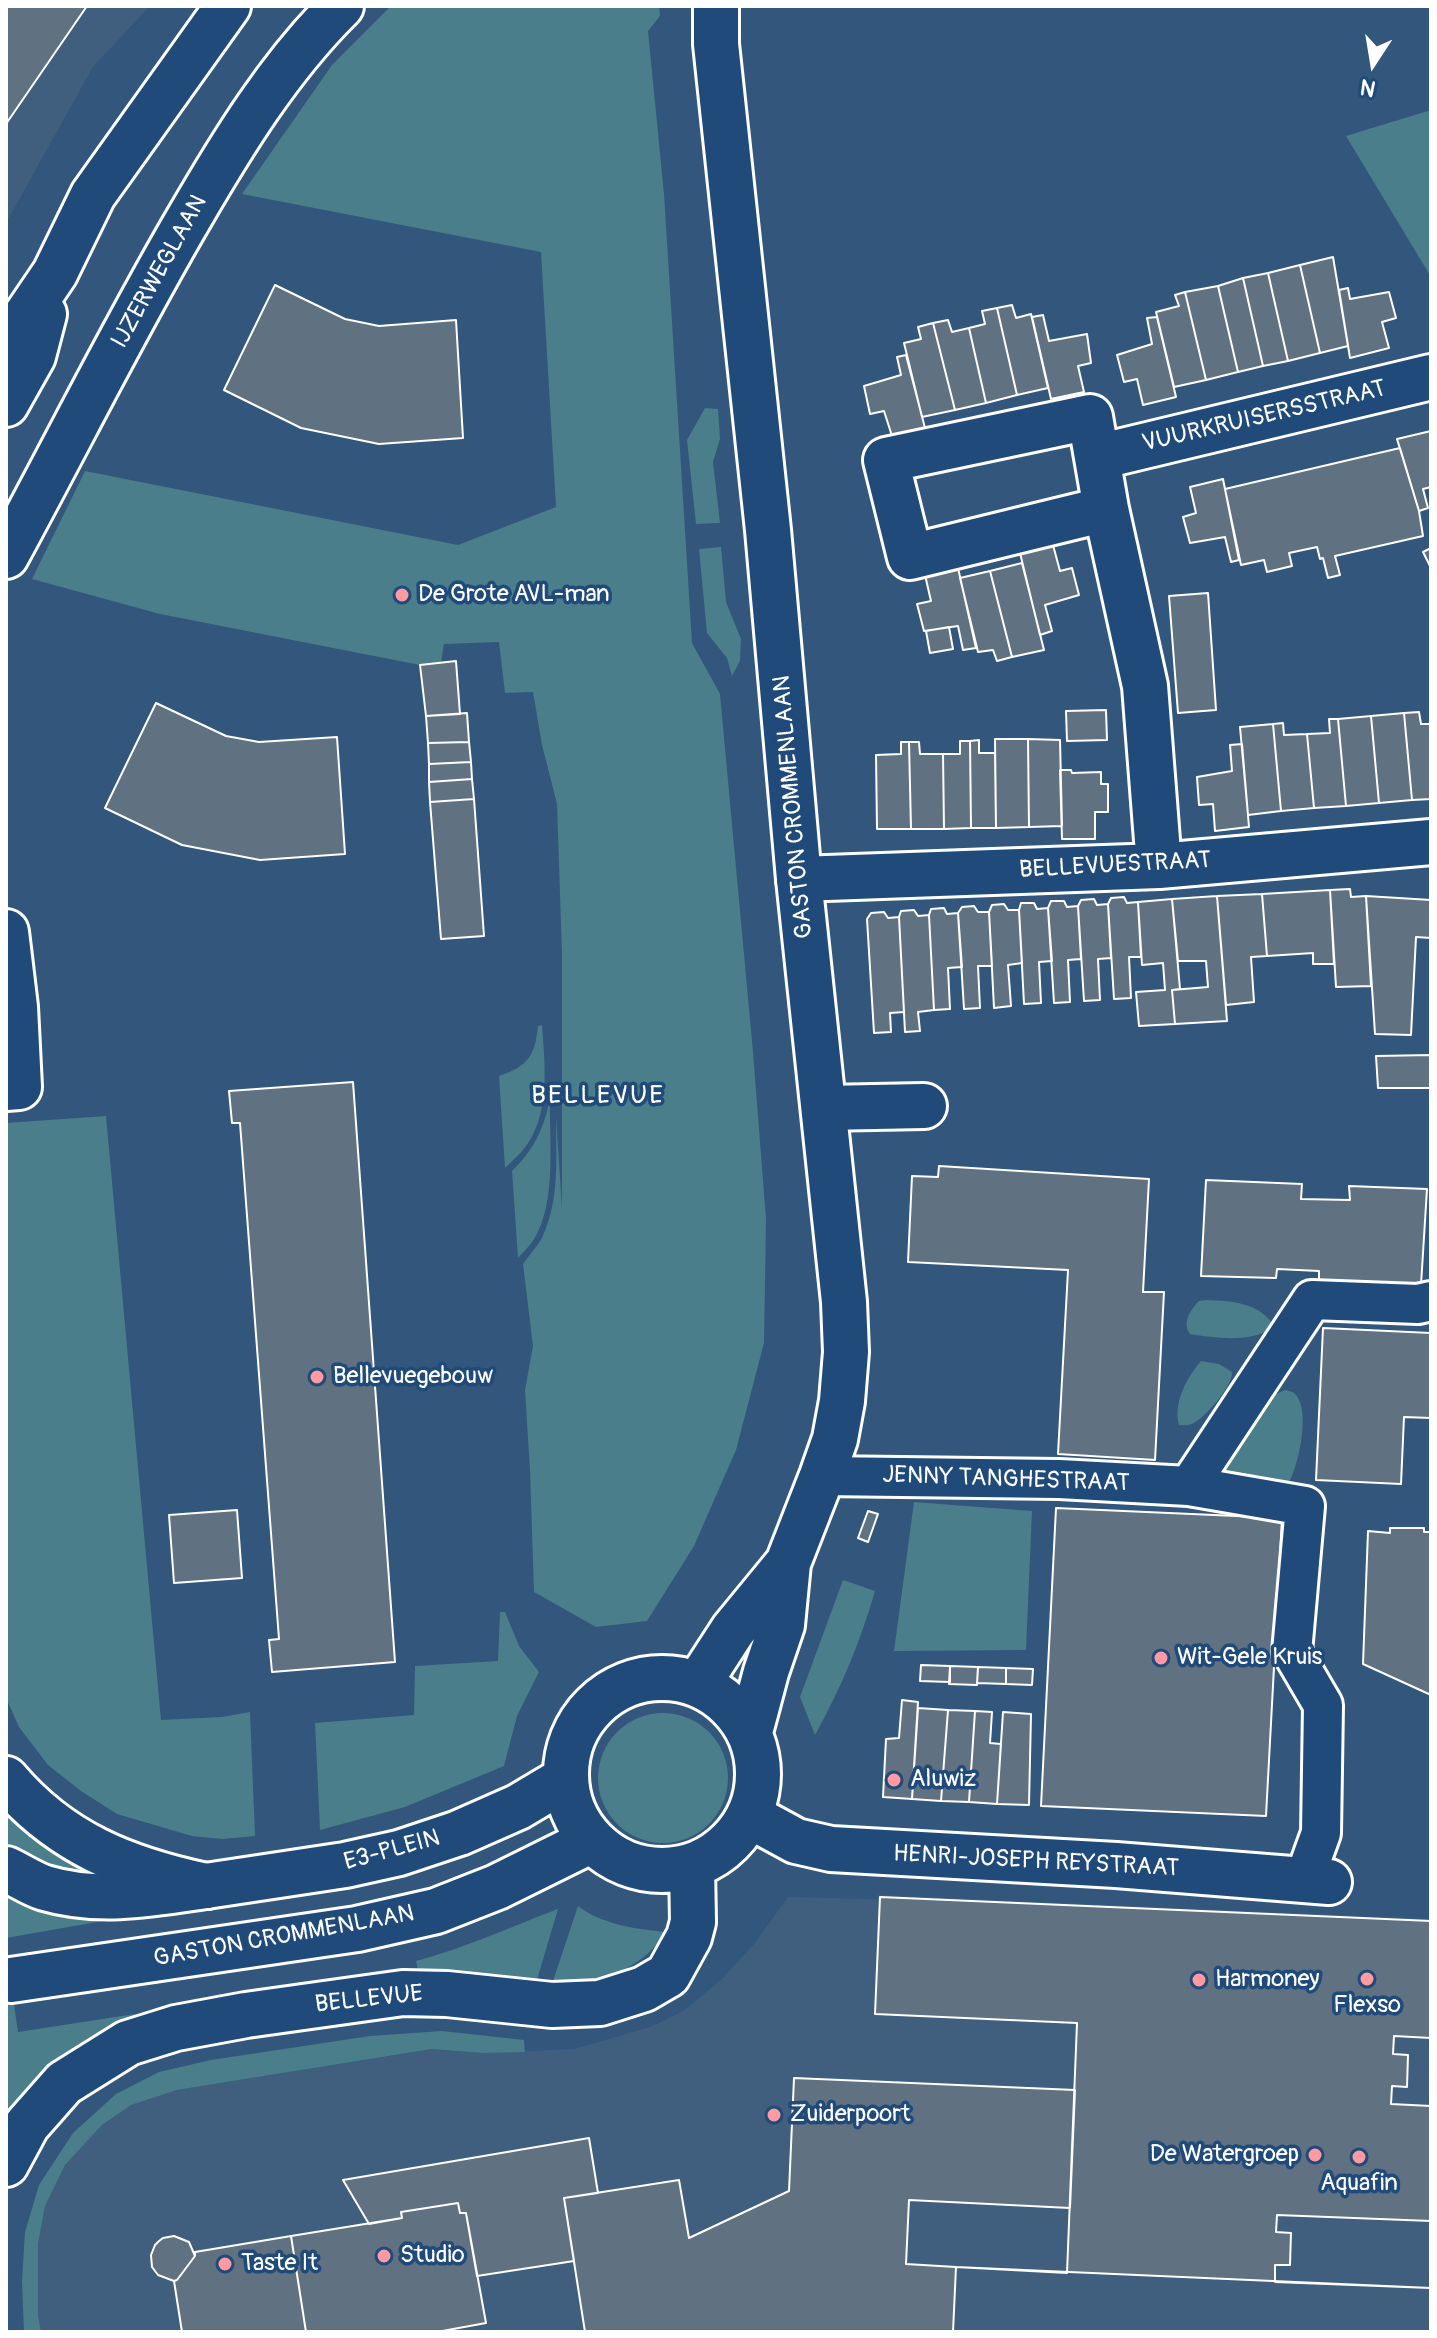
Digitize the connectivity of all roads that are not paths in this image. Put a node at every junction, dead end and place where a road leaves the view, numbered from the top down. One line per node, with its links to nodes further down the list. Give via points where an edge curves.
1 (228, 6): 4 (main road, via 93,195)
2 (341, 6): 10 (main road, IJZERWEGLAAN, via 272,88 220,165)
3 (713, 19): 13 (main road, GASTON CROMMENLAAN)
4 (55, 273): 5 (main road); 7 (main road, via 33,356)
5 (6, 345)
6 (1431, 377): 8 (main road, VUURKRUISERSSTRAAT)
7 (6, 404)
8 (1098, 457): 9 (main road); 9 (main road, via 1090,417 886,460 910,557)
9 (1106, 509): 12 (main road, via 1145,686)
10 (6, 556)
11 (1431, 842): 12 (main road, BELLEVUESTRAAT)
12 (1159, 866): 13 (main road, BELLEVUESTRAAT)
13 (799, 879): 18 (main road, GASTON CROMMENLAAN)
14 (6, 932): 15 (main road)
15 (10, 1008): 16 (main road)
16 (13, 1087)
17 (924, 1106): 18 (main road)
18 (824, 1108): 20 (main road, GASTON CROMMENLAAN, via 846,1352 835,1439)
19 (1431, 1301): 21 (street, via 1312,1300)
20 (822, 1476): 21 (street, JENNY TANGHESTRAAT, via 996,1465 1059,1479); 22 (main road, GASTON CROMMENLAAN)
21 (1189, 1486): 31 (street, JENNY TANGHESTRAAT, via 1305,1506 1292,1652 1323,1705)
22 (788, 1563): 23 (main road, GASTON CROMMENLAAN, via 733,1630); 24 (main road, GASTON CROMMENLAAN, via 782,1625)
23 (698, 1684): 24 (main road, GASTON CROMMENLAAN, via 737,1711); 26 (main road, GASTON CROMMENLAAN, via 669,1677 639,1679 612,1691 577,1726 567,1751)
24 (750, 1732): 27 (main road, GASTON CROMMENLAAN, via 759,1774)
25 (6, 1779): 32 (main road, via 84,1846 130,1866)
26 (565, 1779): 28 (main road, GASTON CROMMENLAAN, via 578,1822); 32 (main road, E3-PLEIN, via 518,1807 399,1853)
27 (750, 1816): 29 (main road, GASTON CROMMENLAAN, via 723,1849); 31 (main road, HENRI-JOSEPH REYSTRAAT, via 796,1841 831,1849)
28 (592, 1840): 29 (main road, GASTON CROMMENLAAN, via 613,1857 638,1867); 33 (main road, GASTON CROMMENLAAN, via 436,1911 357,1929)
29 (692, 1866): 34 (main road, BELLEVUE, via 689,1937 668,1975 644,1989 600,2003 552,2005 403,1993 176,2028 128,2043 64,2083 27,2125)
30 (6, 1869): 32 (main road, E3-PLEIN, via 43,1887 89,1897)
31 (1316, 1881)
32 (206, 1886)
33 (11, 1980)
34 (6, 2164)

